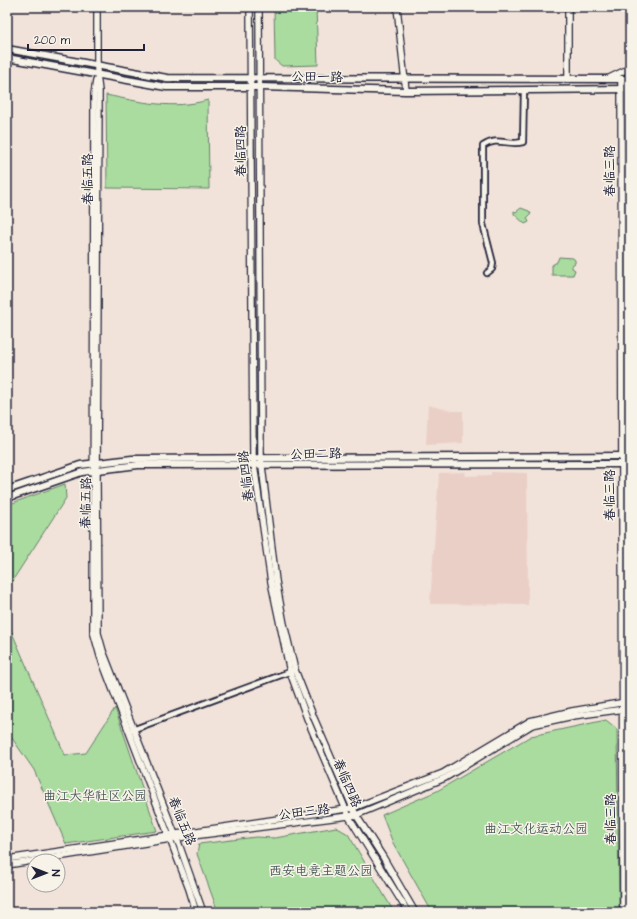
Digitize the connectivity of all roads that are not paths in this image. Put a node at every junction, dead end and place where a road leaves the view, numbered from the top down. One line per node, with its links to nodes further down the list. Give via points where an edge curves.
1 (97, 7): 8 (street, 春临五路)
2 (250, 7): 11 (street, 春临四路)
3 (259, 7): 12 (street, 春临四路)
4 (397, 7): 13 (street)
5 (568, 7): 14 (street)
6 (7, 50): 8 (main road, 公田一路)
7 (7, 58): 10 (main road, 公田一路)
8 (97, 66): 10 (street, 春临五路); 11 (main road, 公田一路, via 167,78)
9 (630, 68): 15 (street)
10 (97, 75): 17 (main road, 公田一路, via 166,87); 27 (street, 春临五路, via 94,94)
11 (250, 77): 12 (main road, 公田一路); 17 (street, 春临四路)
12 (259, 77): 13 (main road, 公田一路); 18 (street, 春临四路)
13 (405, 79): 14 (main road, 公田一路); 21 (street)
14 (568, 79): 15 (main road, 公田一路)
15 (607, 79): 16 (main road, 公田一路)
16 (626, 79): 20 (street, 春临三路)
17 (251, 87): 18 (main road, 公田一路); 24 (street, 春临四路)
18 (260, 87): 21 (main road, 公田一路); 25 (street, 春临四路)
19 (524, 90): 20 (main road, 公田一路); 21 (main road, 公田一路); 22 (street, via 523,142 489,142 483,146 483,224 493,263 492,269)
20 (627, 90): 23 (street, 春临三路)
21 (406, 91)
22 (487, 273)
23 (626, 456): 25 (main road, 公田二路); 26 (street, 春临三路)
24 (253, 458): 25 (main road, 公田二路); 27 (main road, 公田二路, via 132,459); 28 (street, 春临四路)
25 (261, 458): 29 (street, 春临四路)
26 (626, 464): 29 (main road, 公田二路); 33 (street, 春临三路)
27 (95, 466): 28 (main road, 公田二路); 30 (main road, 公田二路, via 61,471); 31 (main road, 公田二路); 35 (street, 春临五路, via 93,631 100,656)
28 (254, 466): 29 (main road, 公田二路); 32 (street, 春临四路, via 271,582)
29 (262, 466): 32 (street, 春临四路, via 276,581)
30 (7, 490)
31 (7, 498)
32 (293, 671): 35 (street); 36 (street, 春临四路); 37 (street, 春临四路, via 308,721)
33 (627, 702): 34 (street, 春临三路); 36 (street, 公田三路, via 530,721 443,773)
34 (627, 709): 38 (street, 公田三路, via 573,716 532,725 445,778); 48 (street, 春临三路); 49 (street, 春临三路)
35 (131, 730): 40 (street, 春临五路); 41 (street, 春临五路)
36 (353, 808): 37 (street, 公田三路); 38 (street, 春临四路)
37 (346, 810): 39 (street, 春临四路); 40 (street, 公田三路)
38 (356, 815): 39 (street, 公田三路); 47 (street, 春临四路)
39 (349, 817): 40 (street, 公田三路); 46 (street, 春临四路)
40 (176, 836): 41 (street, 公田三路); 45 (street, 春临五路)
41 (169, 837): 42 (street, 公田三路); 43 (street, 公田三路); 44 (street, 春临五路)
42 (7, 859)
43 (7, 865)
44 (196, 912)
45 (202, 912)
46 (408, 912)
47 (415, 912)
48 (623, 912)
49 (627, 912)

